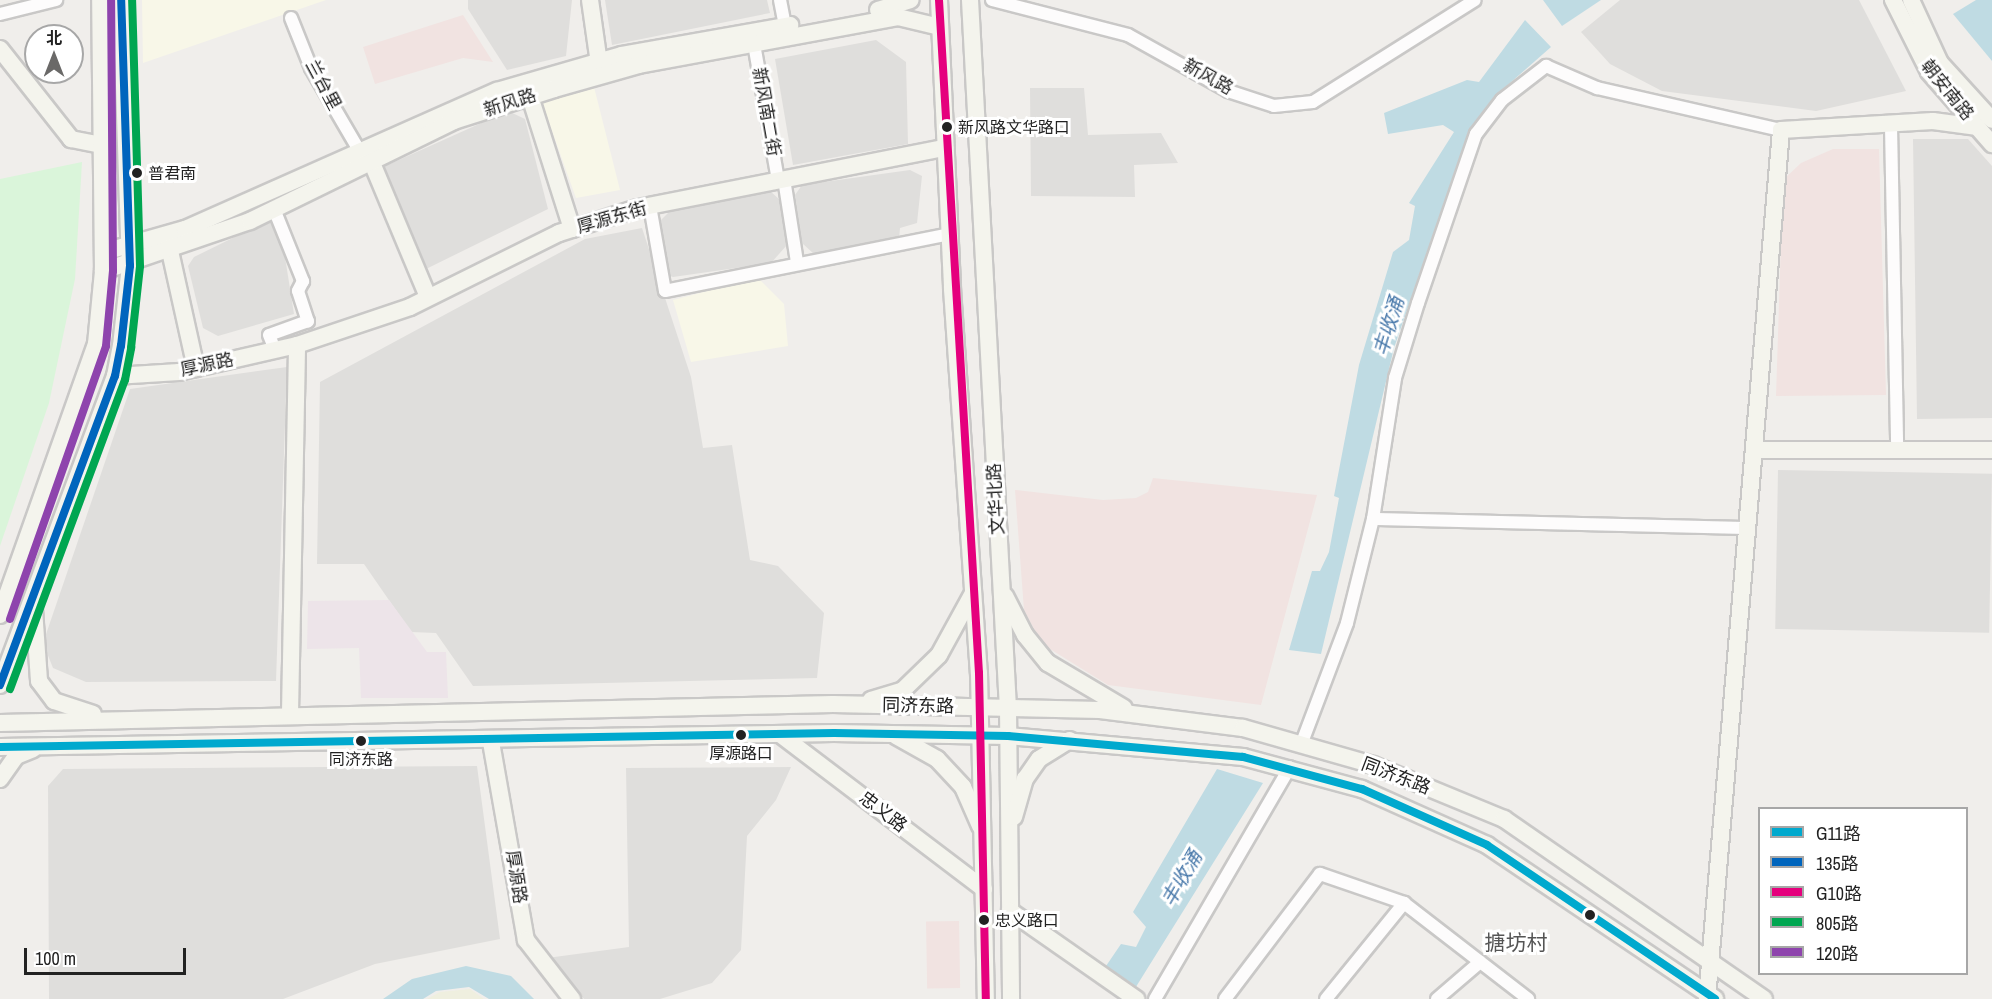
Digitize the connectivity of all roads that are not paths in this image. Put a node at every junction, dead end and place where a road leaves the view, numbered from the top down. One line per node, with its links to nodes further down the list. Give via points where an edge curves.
1 (56, 0): 13 (street)
2 (100, 0): 25 (main road)
3 (121, 0): 33 (main road)
4 (590, 0): 19 (main road)
5 (780, 0): 15 (street)
6 (911, 0): 15 (main road, 新风路)
7 (939, 0): 16 (main road, 文华北路)
8 (970, 0): 49 (main road, 文华北路)
9 (992, 0): 10 (street, 新风路, via 1128,35 1228,91 1275,106 1313,102)
10 (1475, 0)
11 (1893, 0): 21 (main road, 朝安南路, via 1929,72)
12 (1911, 0): 21 (main road, 朝安南路, via 1940,63)
13 (0, 14)
14 (291, 18): 27 (street, 兰台里, via 311,68)
15 (784, 27): 19 (main road, 新风路)
16 (940, 27): 17 (main road, 新风路, via 898,17); 26 (main road, 文华北路)
17 (754, 44): 19 (main road, 新风路); 28 (street, 新风南二街)
18 (0, 49): 25 (main road, via 71,139)
19 (600, 69): 20 (main road, 新风路)
20 (528, 89): 27 (main road, 新风路); 31 (main road)
21 (1985, 124): 22 (main road, via 1934,121); 24 (main road, 朝安南路)
22 (1890, 126): 23 (main road); 45 (street)
23 (1781, 130): 44 (main road); 47 (street, via 1597,88 1546,66 1502,100 1476,134 1418,303 1395,378)
24 (1992, 144)
25 (103, 145): 35 (main road)
26 (945, 148): 28 (main road, 厚源东街); 32 (main road, 文华北路)
27 (365, 153): 30 (main road, 新风路); 33 (main road, 新风路, via 185,229); 39 (main road)
28 (781, 179): 29 (main road, 厚源东街); 36 (street, 新风南二街)
29 (650, 206): 31 (main road, 厚源东街); 36 (street, via 665,291)
30 (274, 209): 34 (main road, 新风路); 41 (street, via 303,281 298,291 308,321 269,334)
31 (572, 229): 39 (main road, 厚源东街)
32 (949, 234): 36 (street); 51 (main road, 文华北路)
33 (130, 247): 35 (main road, 新风路); 37 (main road)
34 (170, 251): 37 (main road, 新风路); 42 (main road)
35 (104, 252): 38 (main road)
36 (797, 262)
37 (130, 266): 38 (main road, 新风路); 43 (main road)
38 (103, 271): 52 (main road, via 96,344 86,378)
39 (428, 297): 40 (main road, 厚源东街)
40 (297, 345): 41 (main road, 厚源路); 57 (main road)
41 (274, 350): 42 (main road, 厚源路)
42 (195, 368): 43 (main road, 厚源路)
43 (115, 376): 50 (main road)
44 (1757, 450): 45 (main road); 48 (main road)
45 (1898, 450): 46 (main road)
46 (1992, 450)
47 (1373, 519): 48 (street); 67 (street, via 1347,623)
48 (1749, 528): 77 (main road)
49 (1001, 589): 56 (main road, 文华北路); 58 (main road, via 1025,635 1048,663 1084,689)
50 (35, 591): 53 (main road); 59 (main road, via 34,661 54,701 82,712)
51 (973, 592): 54 (main road, via 939,655 903,690); 55 (main road, 文华北路)
52 (0, 615)
53 (0, 684)
54 (855, 705): 55 (main road, 同济东路); 57 (main road, 同济东路)
55 (980, 708): 56 (main road, 同济东路); 63 (main road, 文华北路)
56 (1008, 708): 58 (main road, 同济东路); 64 (main road, 文华北路)
57 (290, 713): 59 (main road, 同济东路)
58 (1139, 715): 67 (main road, 同济东路, via 1242,728)
59 (126, 718): 60 (main road, 同济东路)
60 (0, 723)
61 (893, 734): 62 (main road, 同济东路); 63 (main road, 同济东路); 73 (main road, via 937,759 963,787)
62 (781, 735): 66 (main road, 同济东路); 74 (main road, 忠义路)
63 (981, 736): 64 (main road, 同济东路); 73 (main road, 文华北路)
64 (1008, 736): 65 (main road, 同济东路); 72 (main road, 文华北路)
65 (1070, 740): 70 (main road, 同济东路, via 1243,757); 72 (main road, via 1034,765)
66 (491, 742): 68 (main road, 同济东路); 80 (main road, 厚源路, via 526,940)
67 (1300, 744): 77 (main road, 同济东路, via 1373,765 1504,819)
68 (38, 746): 69 (main road, 同济东路); 71 (main road, via 16,756)
69 (0, 747)
70 (1289, 767): 79 (main road, 同济东路, via 1362,789 1487,845); 84 (street)
71 (0, 779)
72 (1009, 832): 76 (main road, 文华北路)
73 (983, 833): 74 (main road, 文华北路)
74 (984, 889): 81 (main road, 文华北路)
75 (1404, 903): 78 (street); 85 (street, via 1320,874); 86 (street)
76 (1010, 912): 82 (main road, 文华北路); 83 (main road)
77 (1707, 960): 79 (main road); 89 (main road, 同济东路)
78 (1480, 962): 87 (street); 88 (street)
79 (1710, 997)
80 (572, 999)
81 (986, 999)
82 (1011, 999)
83 (1136, 999)
84 (1155, 999)
85 (1225, 999)
86 (1326, 999)
87 (1437, 999)
88 (1528, 999)
89 (1764, 999)

